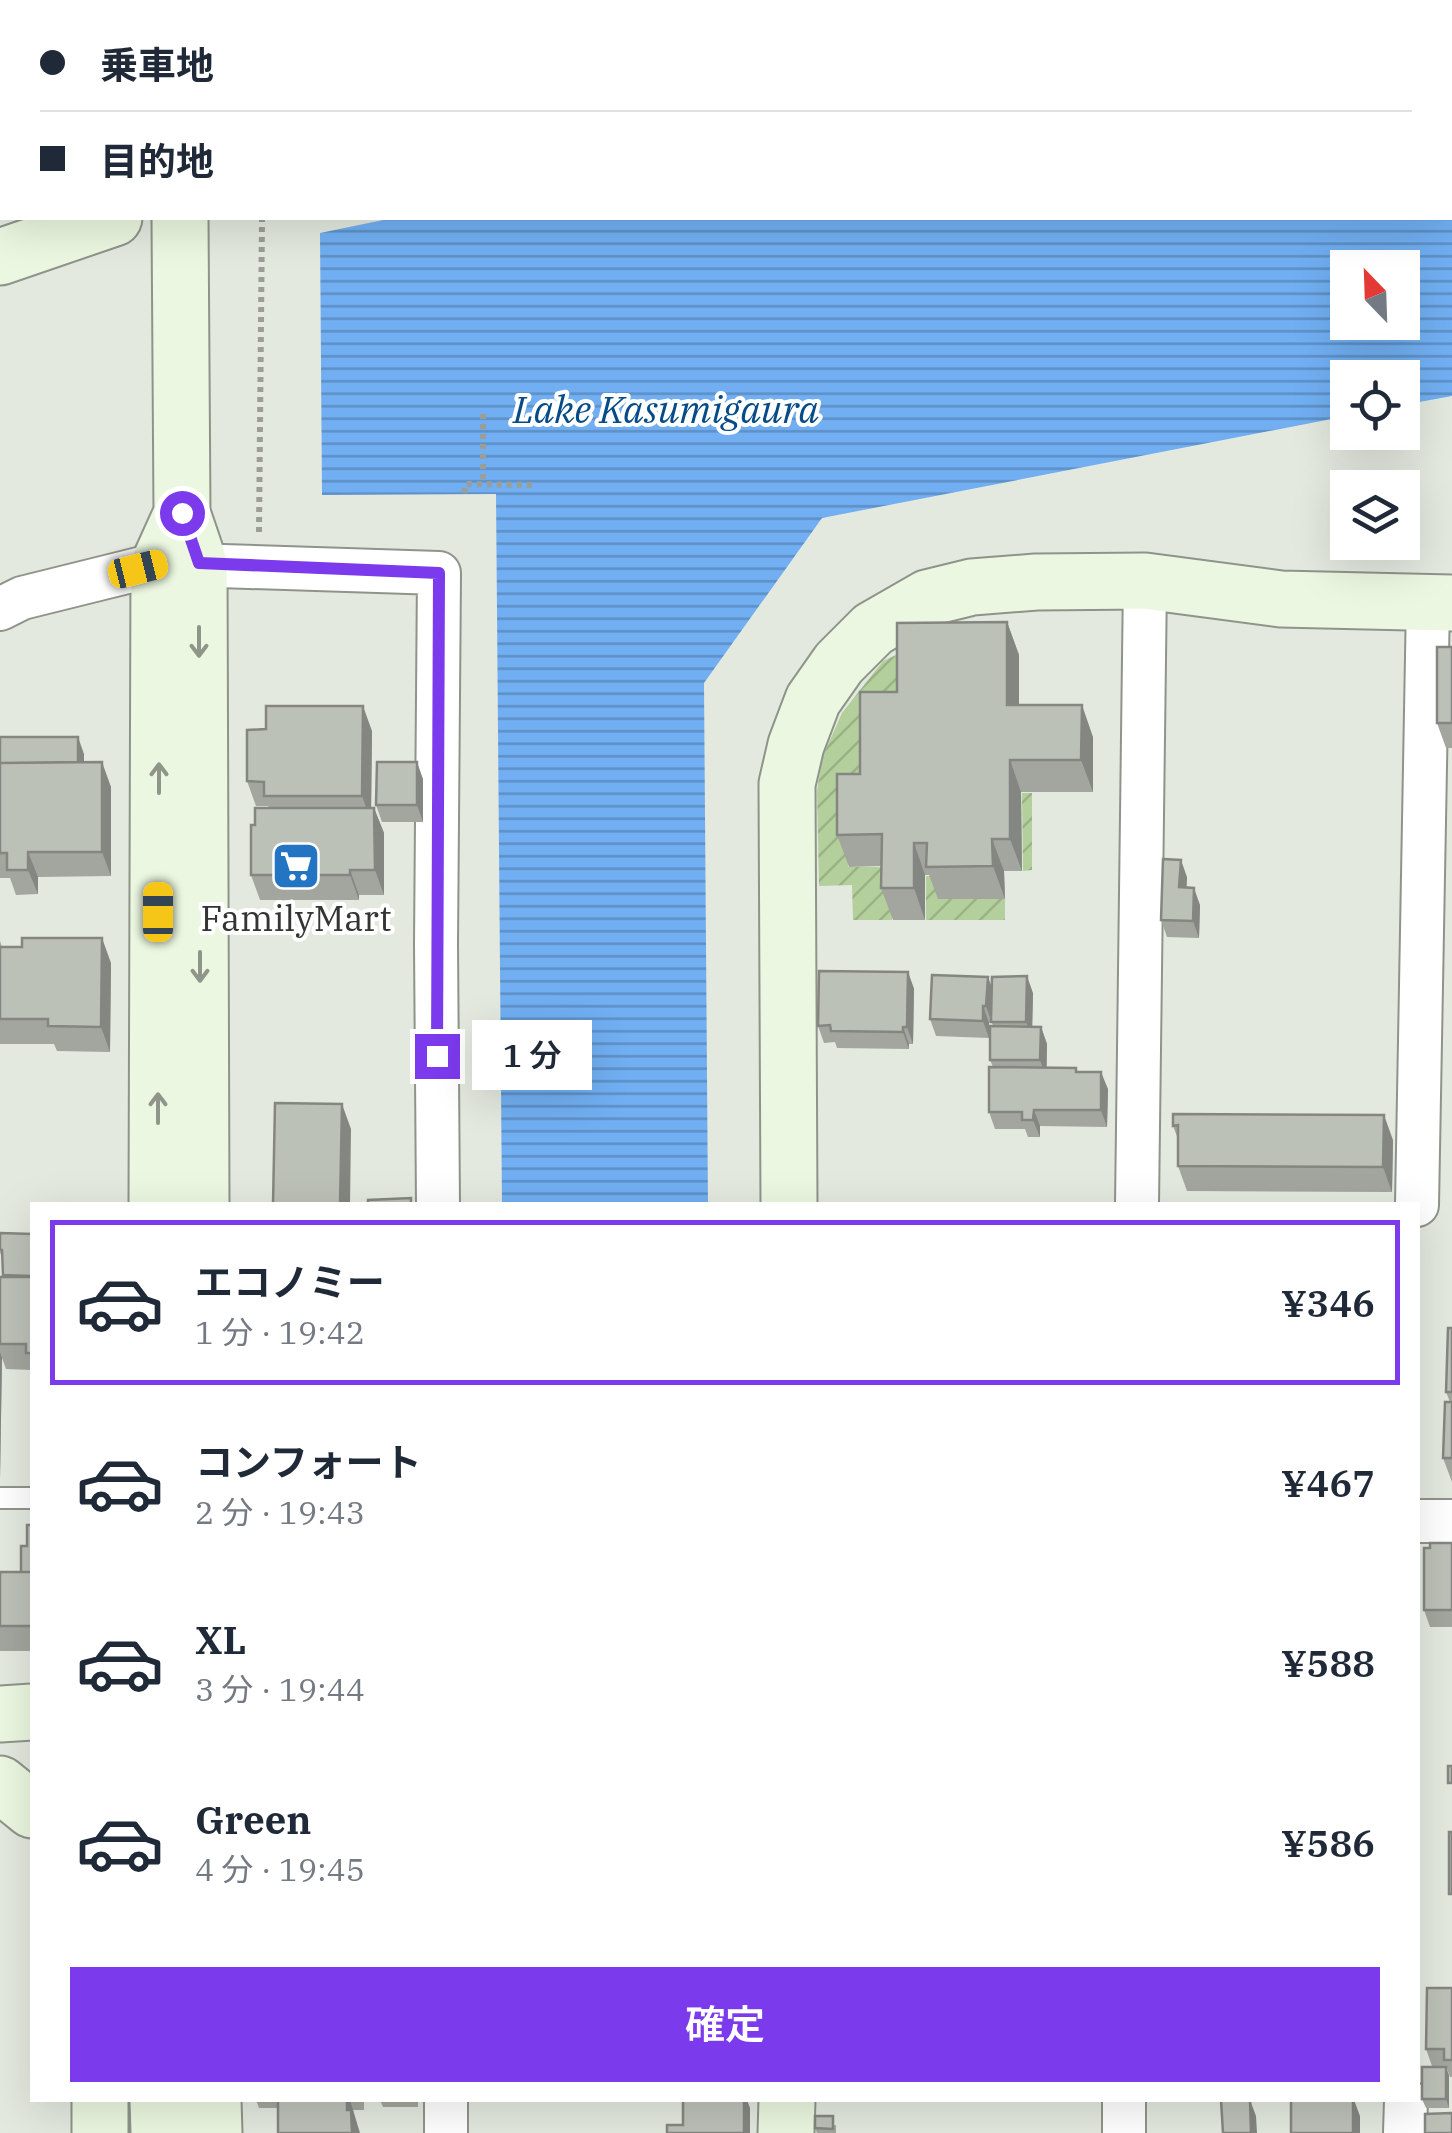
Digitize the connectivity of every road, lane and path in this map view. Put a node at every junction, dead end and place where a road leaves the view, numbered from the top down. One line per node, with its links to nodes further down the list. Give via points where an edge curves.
1 (108, 220): 4 (street)
2 (262, 220): 9 (path)
3 (180, 235): 10 (street)
4 (0, 257)
5 (482, 414): 6 (path)
6 (484, 483): 7 (path); 8 (path, via 466,484)
7 (535, 485)
8 (464, 493)
9 (259, 535)
10 (179, 564): 13 (street, via 22,598); 14 (street, one-way to 10); 15 (street, one-way to 15); 16 (street, via 439,573)
11 (1146, 581): 12 (street, via 1282,598); 17 (street, via 1036,582 927,598 873,630 814,700 787,784); 18 (street)
12 (1440, 603): 19 (street)
13 (0, 609)
14 (157, 1202)
15 (201, 1202)
16 (438, 1202)
17 (790, 1202)
18 (1137, 1202)
19 (1417, 1202)
20 (0, 1498): 21 (lane)
21 (30, 1498)
22 (1420, 1521): 23 (street)
23 (1452, 1522)
24 (30, 1712): 25 (street)
25 (0, 1714)
26 (0, 1784): 27 (street)
27 (30, 1808)
28 (100, 2102): 35 (street)
29 (158, 2102): 36 (street)
30 (213, 2102): 37 (street)
31 (446, 2102): 38 (street)
32 (787, 2102): 39 (street)
33 (1124, 2102): 40 (street)
34 (1406, 2102): 41 (street)
35 (100, 2133)
36 (158, 2133)
37 (214, 2133)
38 (446, 2133)
39 (786, 2133)
40 (1124, 2133)
41 (1406, 2133)

